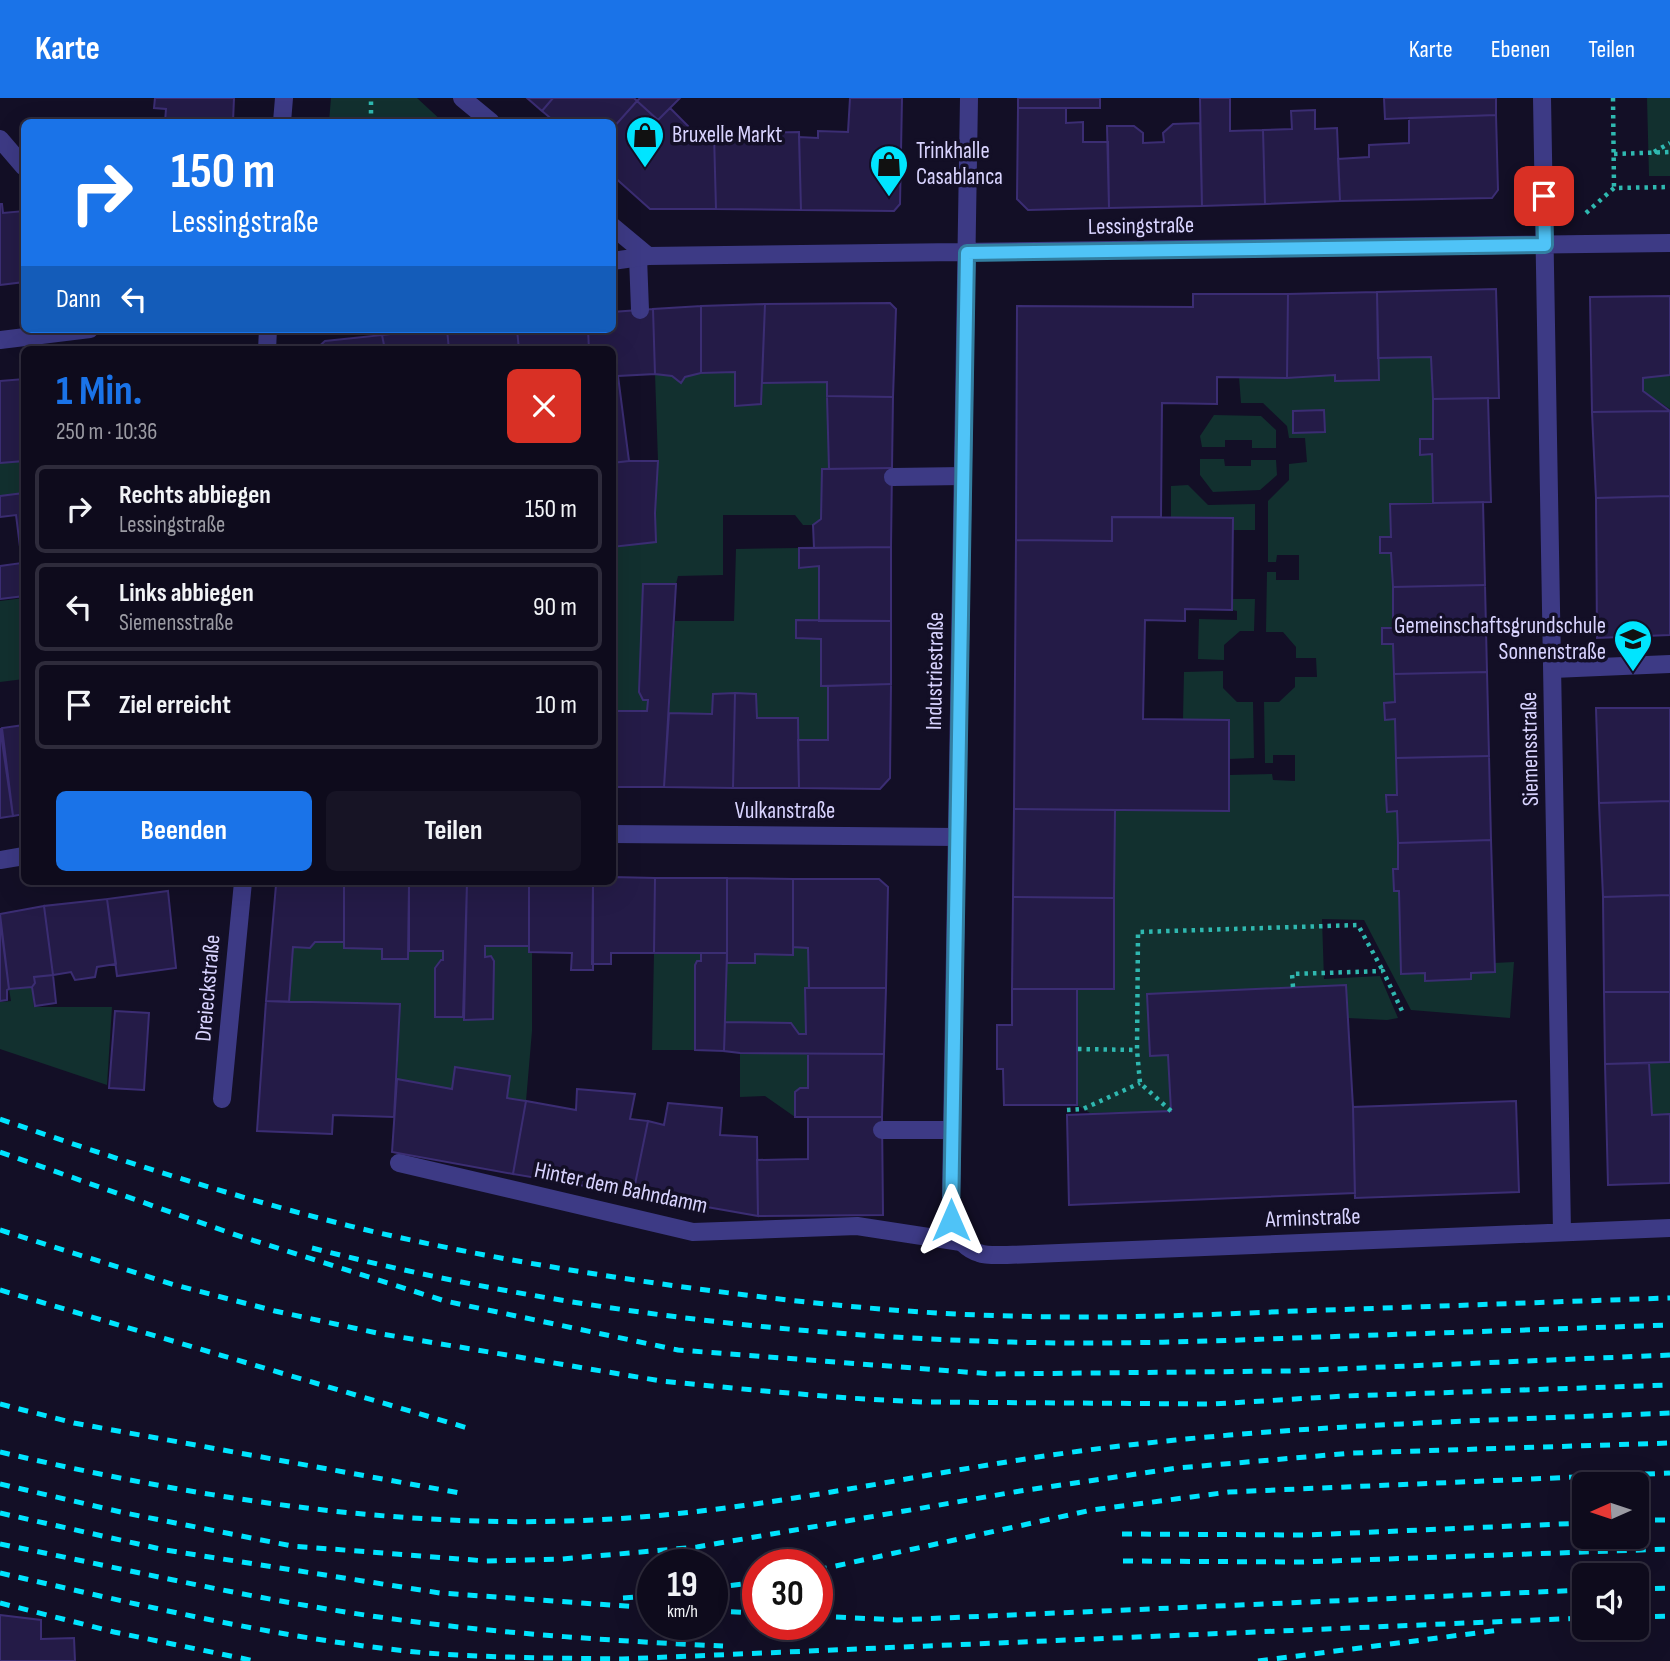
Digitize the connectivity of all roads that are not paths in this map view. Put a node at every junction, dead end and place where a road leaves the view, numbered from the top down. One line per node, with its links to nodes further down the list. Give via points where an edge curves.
1 (284, 98): 5 (street)
2 (462, 98): 6 (street)
3 (970, 98): 12 (street, Industriestraße)
4 (1542, 98): 11 (street, Siemensstraße)
5 (282, 119)
6 (487, 119)
7 (0, 139): 8 (street)
8 (21, 164)
9 (616, 230): 13 (street)
10 (1670, 243): 11 (street, Lessingstraße)
11 (1545, 245): 12 (street, Lessingstraße); 21 (street, Siemensstraße)
12 (967, 253): 13 (street, Lessingstraße); 18 (street, Industriestraße)
13 (643, 256): 14 (street, Lessingstraße); 15 (street)
14 (616, 260)
15 (640, 310)
16 (42, 333): 17 (street)
17 (0, 340)
18 (963, 476): 19 (street); 23 (street, Industriestraße)
19 (892, 477)
20 (1670, 664): 21 (street)
21 (1553, 669): 32 (street, Siemensstraße)
22 (616, 834): 23 (street, Vulkanstraße)
23 (957, 837): 29 (street, Industriestraße)
24 (21, 856): 25 (street)
25 (0, 860)
26 (243, 885): 27 (street, Dreieckstraße)
27 (222, 1099)
28 (882, 1130): 29 (street)
29 (952, 1130): 33 (street, Industriestraße, via 951,1220)
30 (399, 1163): 33 (street, Hinter dem Bahndamm, via 693,1232 857,1226)
31 (1670, 1228): 32 (street, Arminstraße)
32 (1562, 1232): 33 (street, Arminstraße, via 1007,1255 979,1253)
33 (961, 1242)

